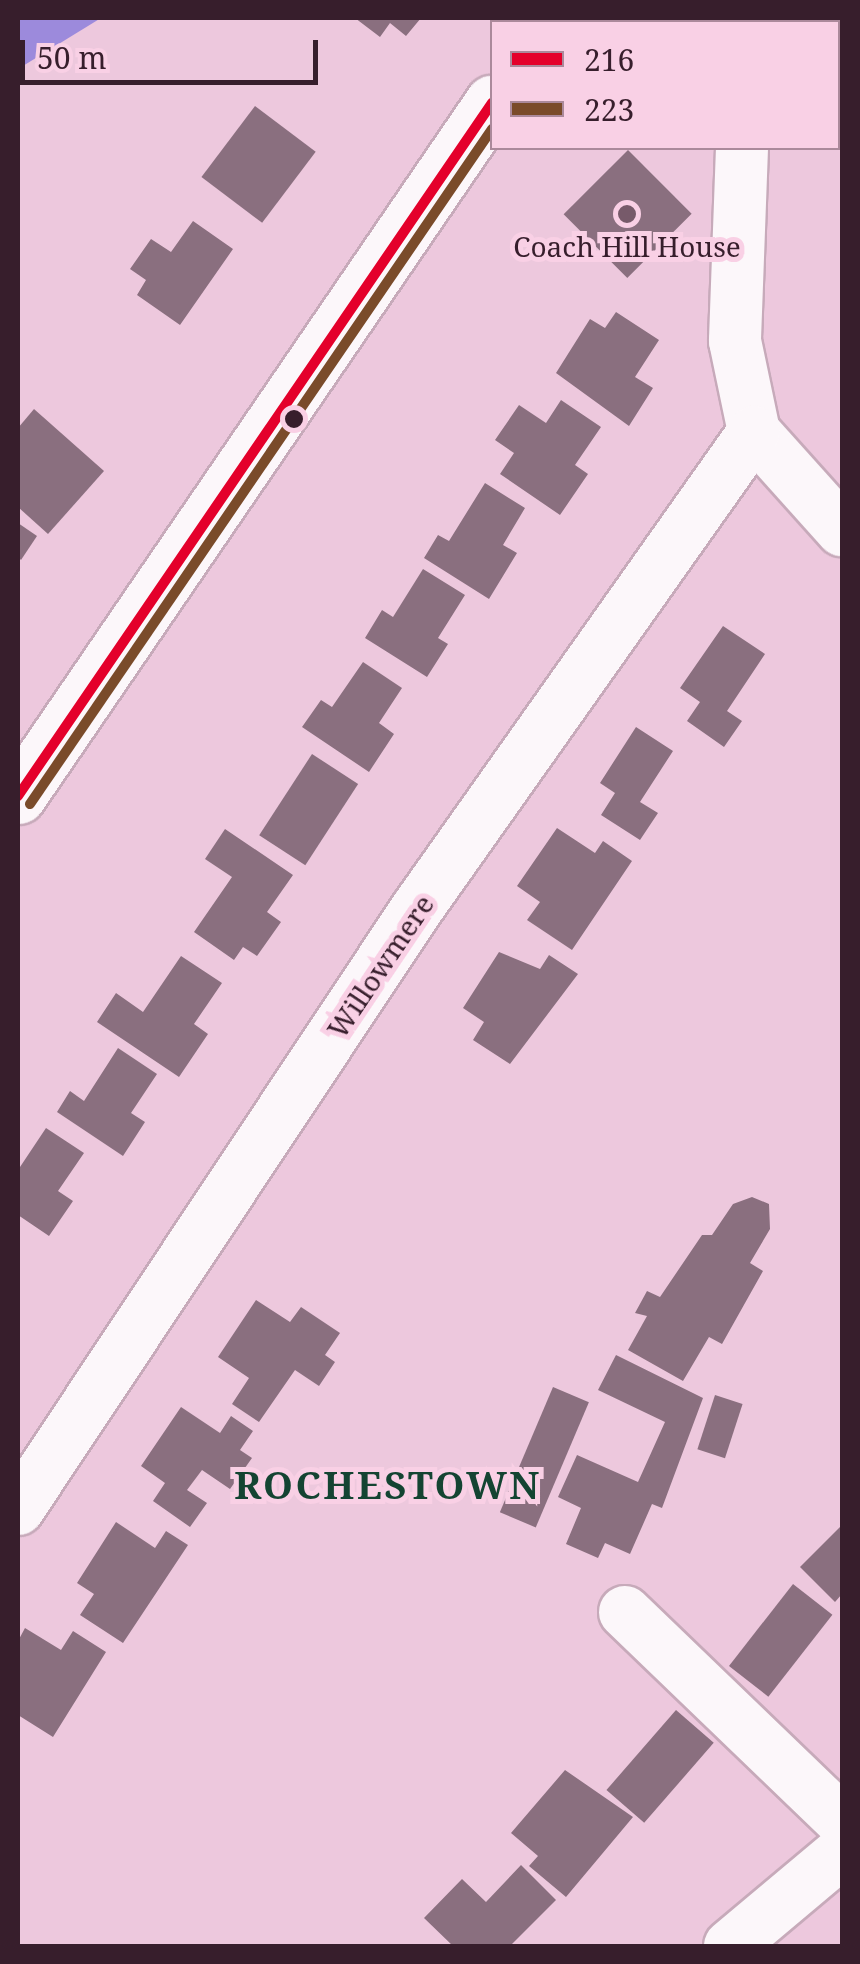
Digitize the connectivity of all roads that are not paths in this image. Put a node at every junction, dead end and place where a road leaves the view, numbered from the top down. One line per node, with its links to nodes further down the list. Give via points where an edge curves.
1 (490, 106): 5 (main road, via 463,136)
2 (742, 150): 3 (street, via 735,342)
3 (754, 432): 4 (street); 6 (street, Willowmere, via 416,910)
4 (842, 530)
5 (18, 796)
6 (18, 1509)
7 (625, 1612): 8 (street)
8 (842, 1821)
9 (842, 1852): 10 (street)
10 (730, 1946)

